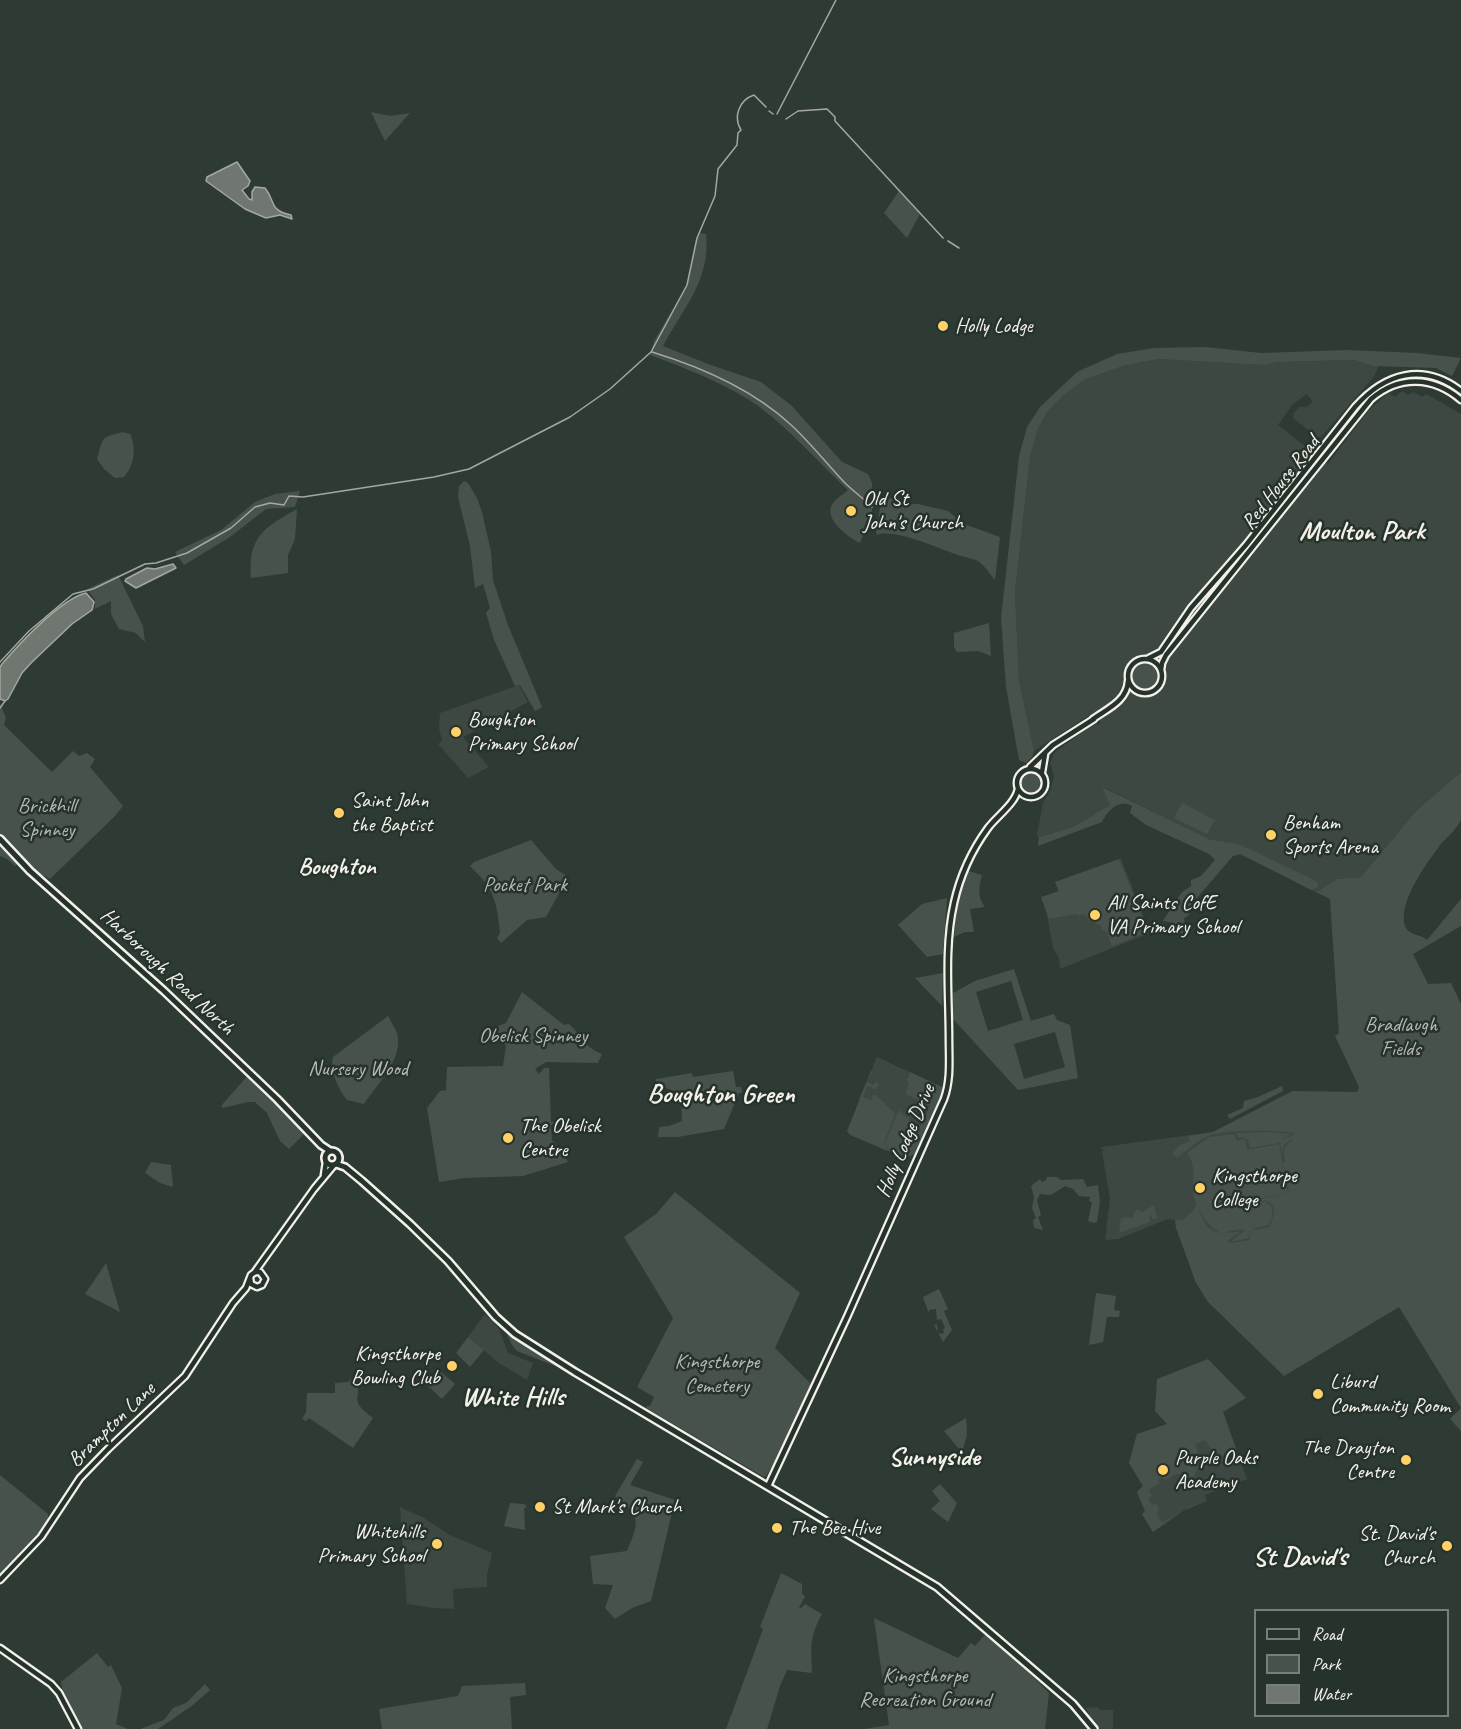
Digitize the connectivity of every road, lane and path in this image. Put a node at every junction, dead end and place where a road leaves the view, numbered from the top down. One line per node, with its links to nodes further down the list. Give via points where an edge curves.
1 (1461, 391): 4 (main road, via 1444,381 1418,374 1391,379 1371,390)
2 (1461, 400): 3 (main road, Red House Road, via 1442,387 1422,381 1402,382 1380,391 1358,412)
3 (1250, 549): 4 (main road, via 1244,550); 6 (main road, Red House Road, via 1162,660)
4 (1223, 573): 5 (main road, via 1191,608 1161,652)
5 (1149, 658): 6 (main road); 7 (main road, via 1138,659 1131,666)
6 (1161, 670): 8 (main road, via 1159,686)
7 (1128, 681): 8 (main road); 9 (main road)
8 (1142, 693): 9 (main road)
9 (1123, 697): 10 (main road)
10 (1046, 752): 11 (main road); 12 (main road)
11 (1028, 769): 12 (main road, via 1036,768); 13 (main road, via 1020,777)
12 (1042, 773): 14 (main road, via 1042,790 1036,796)
13 (1018, 789): 14 (main road); 15 (main road, Holly Lodge Drive)
14 (1027, 796): 15 (main road)
15 (1013, 800): 30 (main road, Holly Lodge Drive, via 976,846 954,902 948,941 949,1076 944,1099)
16 (0, 839): 17 (highway, Harborough Road North, via 32,873 173,999)
17 (309, 1133): 18 (highway); 20 (highway)
18 (330, 1151): 19 (highway); 20 (highway)
19 (339, 1156): 21 (highway); 23 (highway)
20 (326, 1161): 21 (highway); 22 (main road)
21 (335, 1164): 22 (main road, Brampton Lane); 23 (highway)
22 (323, 1177): 24 (main road, Brampton Lane)
23 (363, 1181): 30 (highway, via 445,1258 507,1328)
24 (264, 1258): 25 (main road, Brampton Lane); 26 (main road)
25 (254, 1273): 26 (main road); 27 (main road, Brampton Lane)
26 (263, 1275): 28 (main road, via 264,1284)
27 (250, 1278): 28 (main road); 29 (main road, Brampton Lane)
28 (257, 1287): 29 (main road)
29 (244, 1291): 31 (main road, Brampton Lane, via 185,1376 84,1473 41,1537)
30 (768, 1486): 34 (highway, via 940,1589 1073,1704)
31 (0, 1580)
32 (0, 1648): 33 (main road, via 55,1688)
33 (78, 1729)
34 (1094, 1729)

